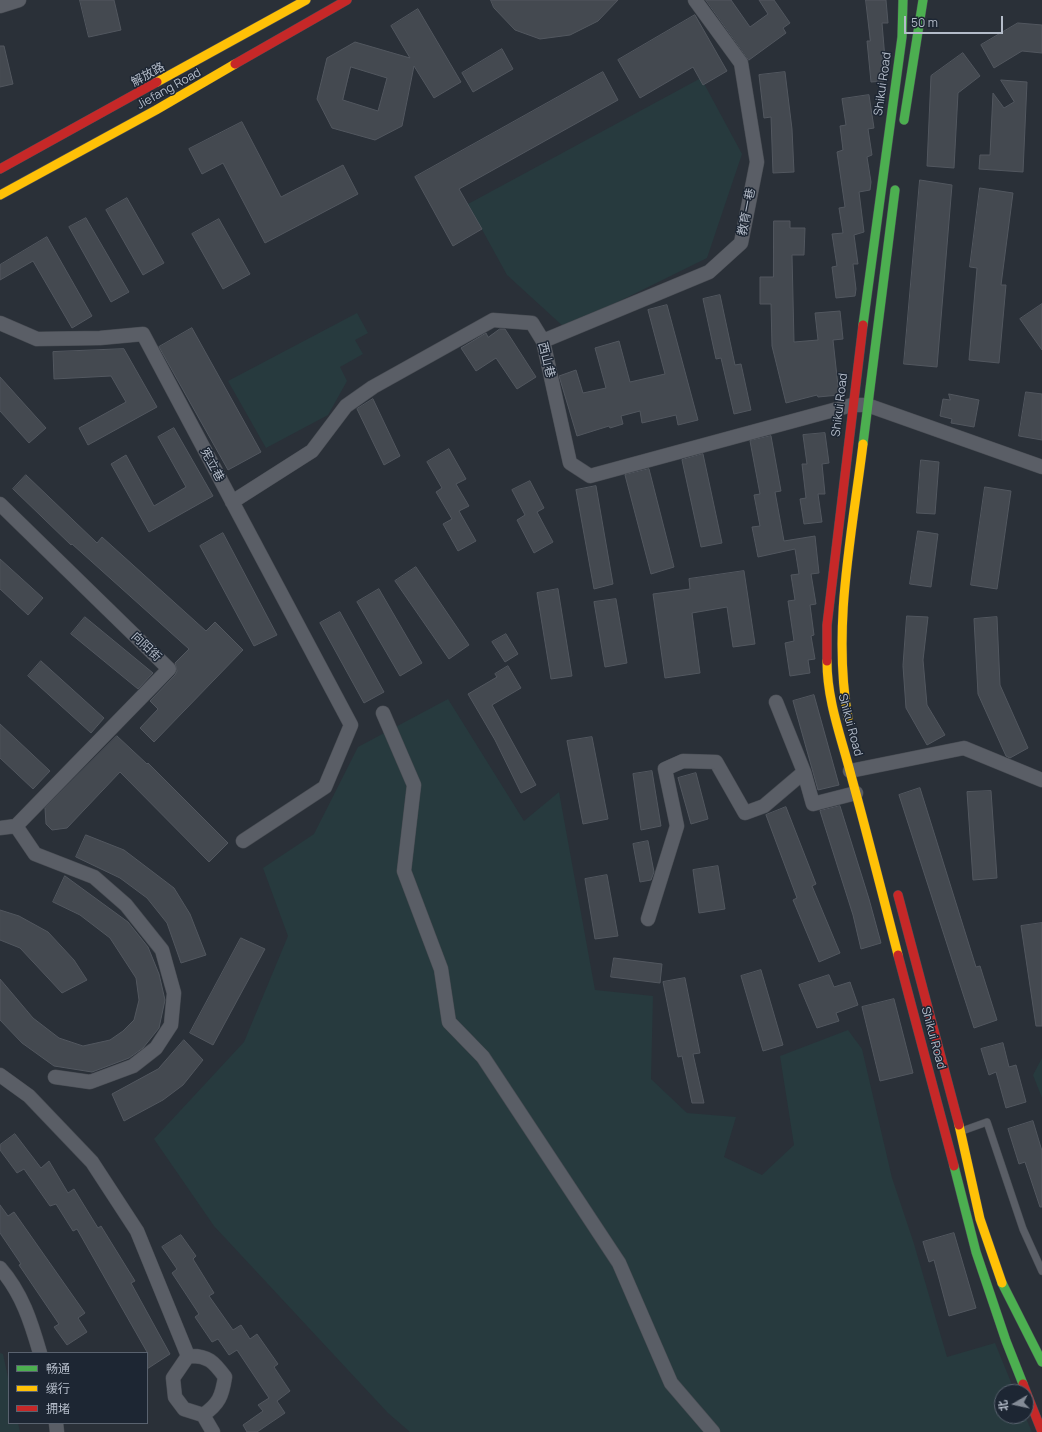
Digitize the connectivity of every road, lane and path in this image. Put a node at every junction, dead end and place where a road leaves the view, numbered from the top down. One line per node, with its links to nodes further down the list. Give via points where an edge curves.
1 (19, 0): 9 (street)
2 (306, 0): 13 (main road, 解放路)
3 (347, 0): 15 (main road, Jiefang Road, via 156,110)
4 (695, 0): 17 (street, 教育一巷, via 741,63 757,162 741,243 709,272)
5 (903, 0): 10 (main road, Shikui Road)
6 (908, 0): 10 (main road)
7 (918, 0): 11 (main road)
8 (923, 0): 11 (main road)
9 (0, 6)
10 (902, 37): 18 (main road, Shikui Road)
11 (917, 38): 12 (main road)
12 (902, 131)
13 (0, 169)
14 (896, 178): 19 (main road)
15 (0, 195)
16 (0, 323): 21 (street, 宪立巷, via 36,339 143,334)
17 (543, 341): 18 (street, 西山巷, via 570,463 590,476); 21 (street, 西山巷, via 532,323 493,320 373,387 346,406 312,451)
18 (852, 405): 19 (street, 西山巷); 26 (main road, Shikui Road, via 826,645 827,682 839,738)
19 (867, 405): 20 (street, 西山巷); 25 (main road, via 842,623 842,674)
20 (1042, 467)
21 (232, 502): 32 (street, 宪立巷, via 351,725 325,787)
22 (0, 504): 30 (street, 向阳街, via 170,669)
23 (776, 702): 27 (street)
24 (382, 713): 45 (street, via 414,786 404,871 441,969 449,1022 483,1057 619,1263 671,1383)
25 (850, 724)
26 (858, 769): 28 (street, via 964,748); 29 (main road, Shikui Road)
27 (804, 772): 29 (street, via 813,804); 34 (street, via 764,806 745,813 716,762 683,761 665,769 677,826)
28 (1042, 780)
29 (856, 794): 46 (main road, Shikui Road, via 976,1252)
30 (16, 826): 31 (street); 36 (street, via 36,854 94,877 126,905 162,950 174,993 171,1025 156,1048 133,1066 90,1082)
31 (0, 828)
32 (243, 841)
33 (896, 888): 37 (main road)
34 (648, 920)
35 (0, 1075): 41 (street, via 29,1096 92,1162 137,1231)
36 (55, 1077)
37 (961, 1132): 39 (lane, via 987,1122 1023,1229); 42 (main road, via 980,1219 997,1270)
38 (0, 1268): 40 (street, via 11,1280 30,1315)
39 (1042, 1271)
40 (40, 1352)
41 (188, 1356): 43 (street, via 173,1378 174,1397 184,1409); 43 (street, via 200,1355 214,1362 225,1377 223,1391 216,1406)
42 (1042, 1362)
43 (203, 1415): 44 (street)
44 (213, 1432)
45 (713, 1432)
46 (1042, 1432)

